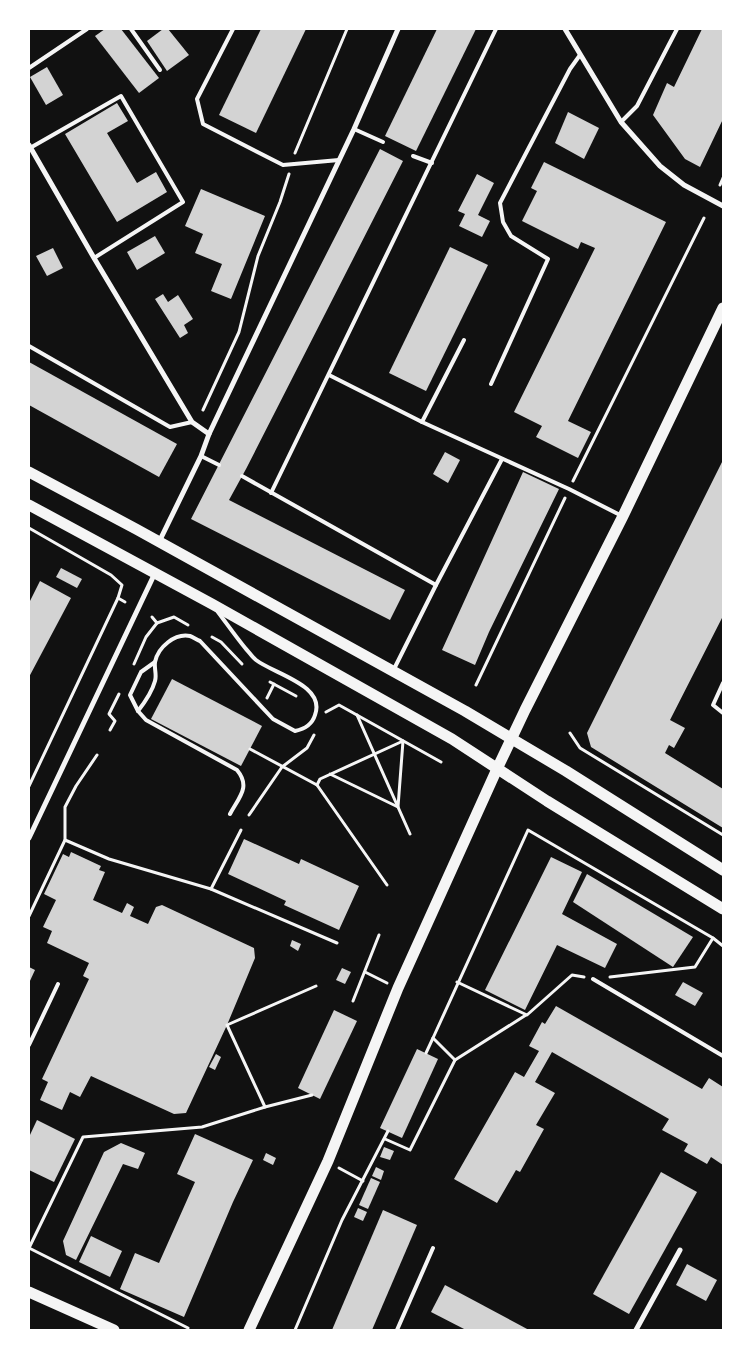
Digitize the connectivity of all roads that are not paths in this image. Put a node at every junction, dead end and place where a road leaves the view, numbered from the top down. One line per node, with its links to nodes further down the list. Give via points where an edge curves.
1 (87, 29): 9 (lane)
2 (131, 29): 10 (lane)
3 (234, 29): 16 (lane, via 197,99 203,124 283,165)
4 (398, 29): 12 (street)
5 (496, 29): 17 (lane)
6 (565, 29): 8 (street)
7 (677, 29): 11 (lane, via 637,106)
8 (580, 55): 11 (street); 24 (lane, via 500,203 503,222 510,236 548,259)
9 (29, 68)
10 (160, 70)
11 (620, 122): 18 (street, via 660,166)
12 (354, 129): 13 (lane); 16 (street)
13 (383, 142)
14 (29, 146): 19 (street); 19 (lane, via 122,96 184,202)
15 (412, 156): 17 (lane)
16 (339, 160): 27 (street)
17 (432, 163): 23 (lane)
18 (723, 206)
19 (94, 258): 25 (street)
20 (723, 308): 35 (main road)
21 (464, 340): 26 (lane)
22 (29, 346): 25 (lane, via 170,427)
23 (329, 375): 26 (lane); 33 (lane)
24 (491, 384)
25 (192, 422): 27 (street)
26 (422, 422): 29 (lane)
27 (209, 434): 28 (street)
28 (201, 456): 30 (lane); 36 (street)
29 (502, 459): 35 (lane); 38 (lane)
30 (219, 465)
31 (29, 472): 36 (main road)
32 (242, 476): 33 (lane)
33 (271, 493): 38 (lane)
34 (29, 505): 37 (main road)
35 (623, 516): 45 (main road)
36 (159, 542): 41 (main road)
37 (155, 573): 39 (main road); 48 (street)
38 (436, 585): 41 (lane)
39 (212, 604): 40 (lane, via 255,660 306,688 314,696 317,707 310,725 295,731 274,719 200,641 190,636 177,637 167,643); 46 (main road, via 452,739)
40 (155, 662): 43 (lane, via 155,680 146,702); 43 (lane, via 141,672 130,695)
41 (393, 671): 45 (main road)
42 (723, 683): 44 (lane, via 713,705)
43 (138, 711): 47 (lane, via 146,720 237,770 245,786)
44 (723, 713)
45 (511, 738): 46 (main road); 49 (main road)
46 (497, 769): 50 (main road); 59 (main road, via 398,988 328,1161)
47 (230, 814)
48 (29, 838)
49 (723, 870)
50 (723, 909)
51 (593, 979): 54 (lane)
52 (58, 984): 53 (lane)
53 (29, 1045)
54 (723, 1056)
55 (433, 1248): 60 (lane)
56 (680, 1250): 61 (street)
57 (29, 1292): 58 (main road)
58 (114, 1330)
59 (249, 1330)
60 (397, 1330)
61 (636, 1330)

